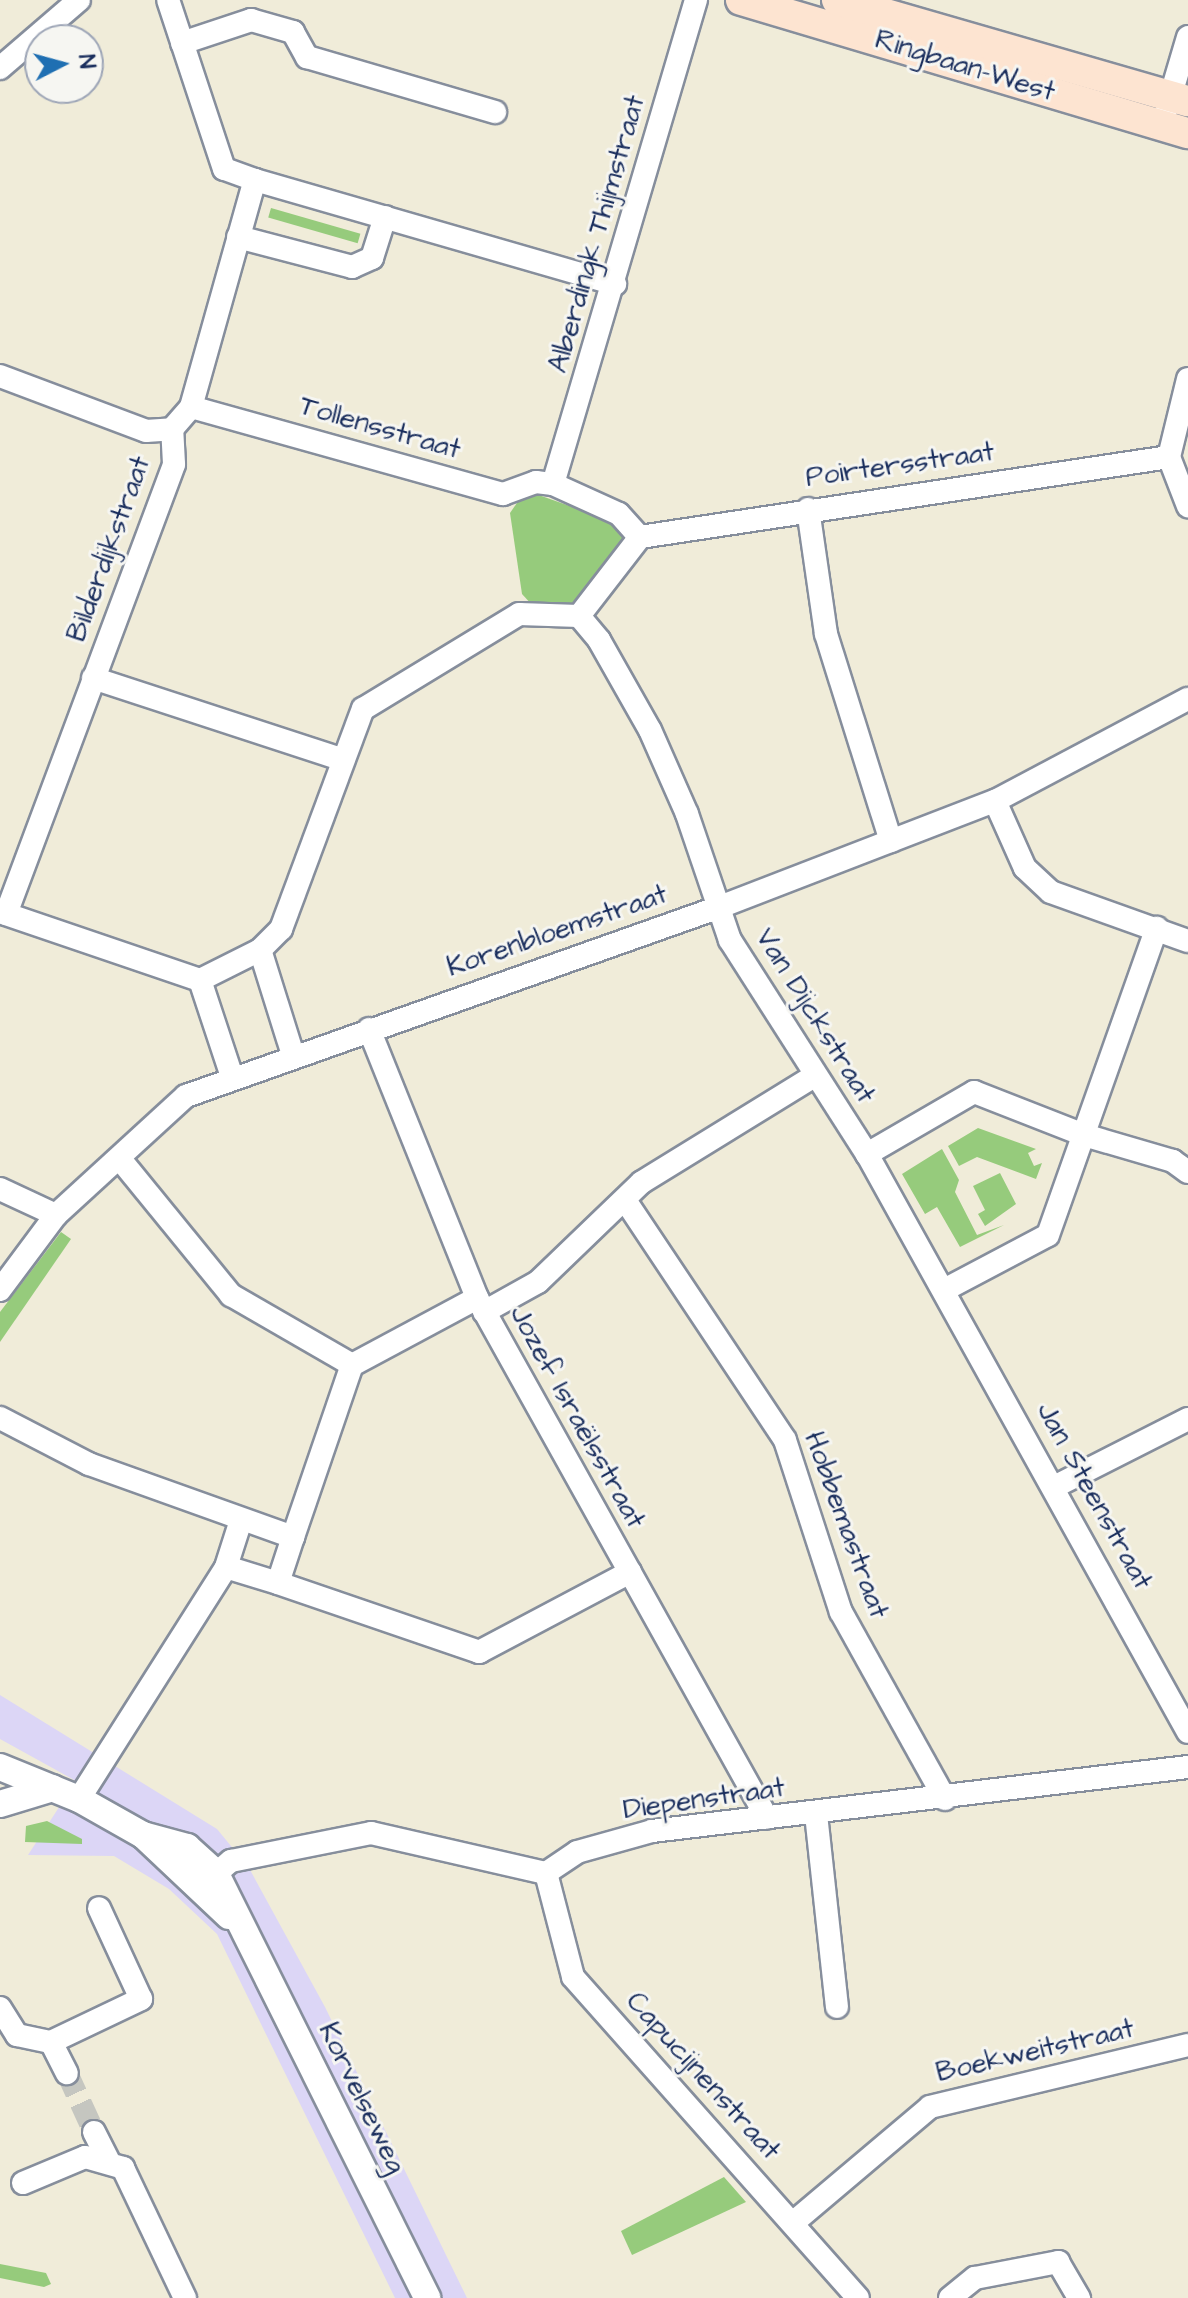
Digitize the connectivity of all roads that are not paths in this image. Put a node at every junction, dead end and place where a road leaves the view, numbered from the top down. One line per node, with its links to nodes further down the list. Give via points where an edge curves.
1 (79, 0): 8 (street)
2 (168, 0): 7 (street)
3 (696, 0): 15 (street, Alberdingk Thijmstraat)
4 (741, 0): 11 (main road, Ringbaan-West)
5 (837, 0): 9 (main road, Ringbaan-West)
6 (1188, 37): 9 (street)
7 (182, 43): 10 (street, via 251,20 293,32 307,57); 12 (street, via 224,169)
8 (0, 68)
9 (1179, 98): 11 (street)
10 (495, 112)
11 (1175, 129)
12 (255, 180): 13 (street); 14 (street, Bilderdijkstraat)
13 (385, 217): 14 (street, via 372,258 352,267); 15 (street)
14 (238, 237): 18 (street, Bilderdijkstraat)
15 (615, 284): 21 (street, Alberdingk Thijmstraat)
16 (0, 376): 19 (street, via 146,431)
17 (1188, 379): 20 (street)
18 (191, 407): 19 (street, Bilderdijkstraat); 21 (street, Tollensstraat, via 503,494 536,482)
19 (172, 429): 26 (street, Bilderdijkstraat, via 174,464)
20 (1169, 457): 22 (street); 23 (street, Poirtersstraat)
21 (553, 484): 24 (street, via 619,514)
22 (1188, 506)
23 (808, 509): 24 (street, Poirtersstraat); 30 (street, via 826,634)
24 (640, 537): 25 (street)
25 (579, 616): 28 (street, via 519,614 363,709); 31 (street, Van Dijckstraat, via 599,640 650,730 687,814)
26 (93, 678): 28 (street); 32 (street, Bilderdijkstraat)
27 (1188, 699): 29 (street, Korenbloemstraat)
28 (341, 759): 35 (street, via 281,929)
29 (995, 801): 30 (street, Korenbloemstraat); 33 (street, via 1025,868 1051,892)
30 (891, 841): 31 (street, Korenbloemstraat)
31 (717, 908): 37 (street, Korenbloemstraat); 39 (street, Van Dijckstraat, via 730,940)
32 (3, 913): 36 (street)
33 (1157, 928): 34 (street); 41 (street)
34 (1188, 941)
35 (260, 950): 36 (street); 38 (street)
36 (200, 980): 40 (street)
37 (369, 1029): 38 (street, Korenbloemstraat); 50 (street, Jozef Israëlsstraat)
38 (293, 1055): 40 (street, Korenbloemstraat)
39 (814, 1076): 42 (street, Van Dijckstraat); 46 (street, via 642,1182)
40 (232, 1077): 43 (street, Korenbloemstraat, via 186,1096)
41 (1084, 1135): 42 (street, via 974,1092); 44 (street, via 1173,1161); 48 (street, via 1048,1235)
42 (867, 1154): 48 (street, Van Dijckstraat)
43 (120, 1159): 47 (street, Korenbloemstraat); 51 (street, via 231,1295)
44 (1188, 1172)
45 (0, 1189): 47 (street)
46 (625, 1200): 50 (street, via 538,1282); 67 (street, Hobbemastraat, via 785,1440 841,1612)
47 (56, 1215): 49 (street, Korenbloemstraat)
48 (946, 1289): 54 (street, Jan Steenstraat)
49 (0, 1290)
50 (480, 1305): 51 (street); 58 (street, Jozef Israëlsstraat)
51 (352, 1365): 56 (street)
52 (0, 1418): 55 (street, via 89,1464)
53 (1188, 1419): 54 (street)
54 (1054, 1487): 60 (street, Jan Steenstraat)
55 (241, 1520): 56 (street); 57 (street)
56 (293, 1537): 59 (street)
57 (226, 1567): 59 (street); 66 (street)
58 (630, 1572): 59 (street, via 479,1652); 70 (street, Jozef Israëlsstraat)
59 (278, 1583)
60 (1188, 1732)
61 (0, 1748): 65 (street, via 35,1768)
62 (0, 1760): 64 (street)
63 (1188, 1767): 67 (street, Diepenstraat)
64 (0, 1768): 65 (street, Korvelseweg)
65 (53, 1788): 66 (street, Korvelseweg); 68 (street)
66 (79, 1799): 72 (street, Korvelseweg)
67 (945, 1799): 69 (street, Diepenstraat)
68 (0, 1804)
69 (816, 1814): 70 (street, Diepenstraat); 74 (street)
70 (767, 1818): 71 (street, Diepenstraat, via 652,1831 577,1852)
71 (546, 1873): 72 (street, via 371,1833 252,1855); 82 (street, Capucijnenstraat, via 573,1977)
72 (208, 1879): 84 (street, Korvelseweg, via 242,1925)
73 (99, 1908): 76 (street, via 141,1999)
74 (837, 2007)
75 (0, 2008): 76 (street, via 17,2035)
76 (51, 2042): 78 (street)
77 (1188, 2045): 82 (street, Boekweitstraat, via 930,2107)
78 (67, 2073)
79 (94, 2132): 80 (street)
80 (108, 2160): 81 (street, via 85,2157); 83 (street, via 123,2168)
81 (23, 2183)
82 (794, 2222): 85 (street, Capucijnenstraat)
83 (185, 2298)
84 (427, 2298)
85 (858, 2298)
86 (950, 2298): 87 (street, via 975,2278 1058,2262)
87 (1079, 2298)

